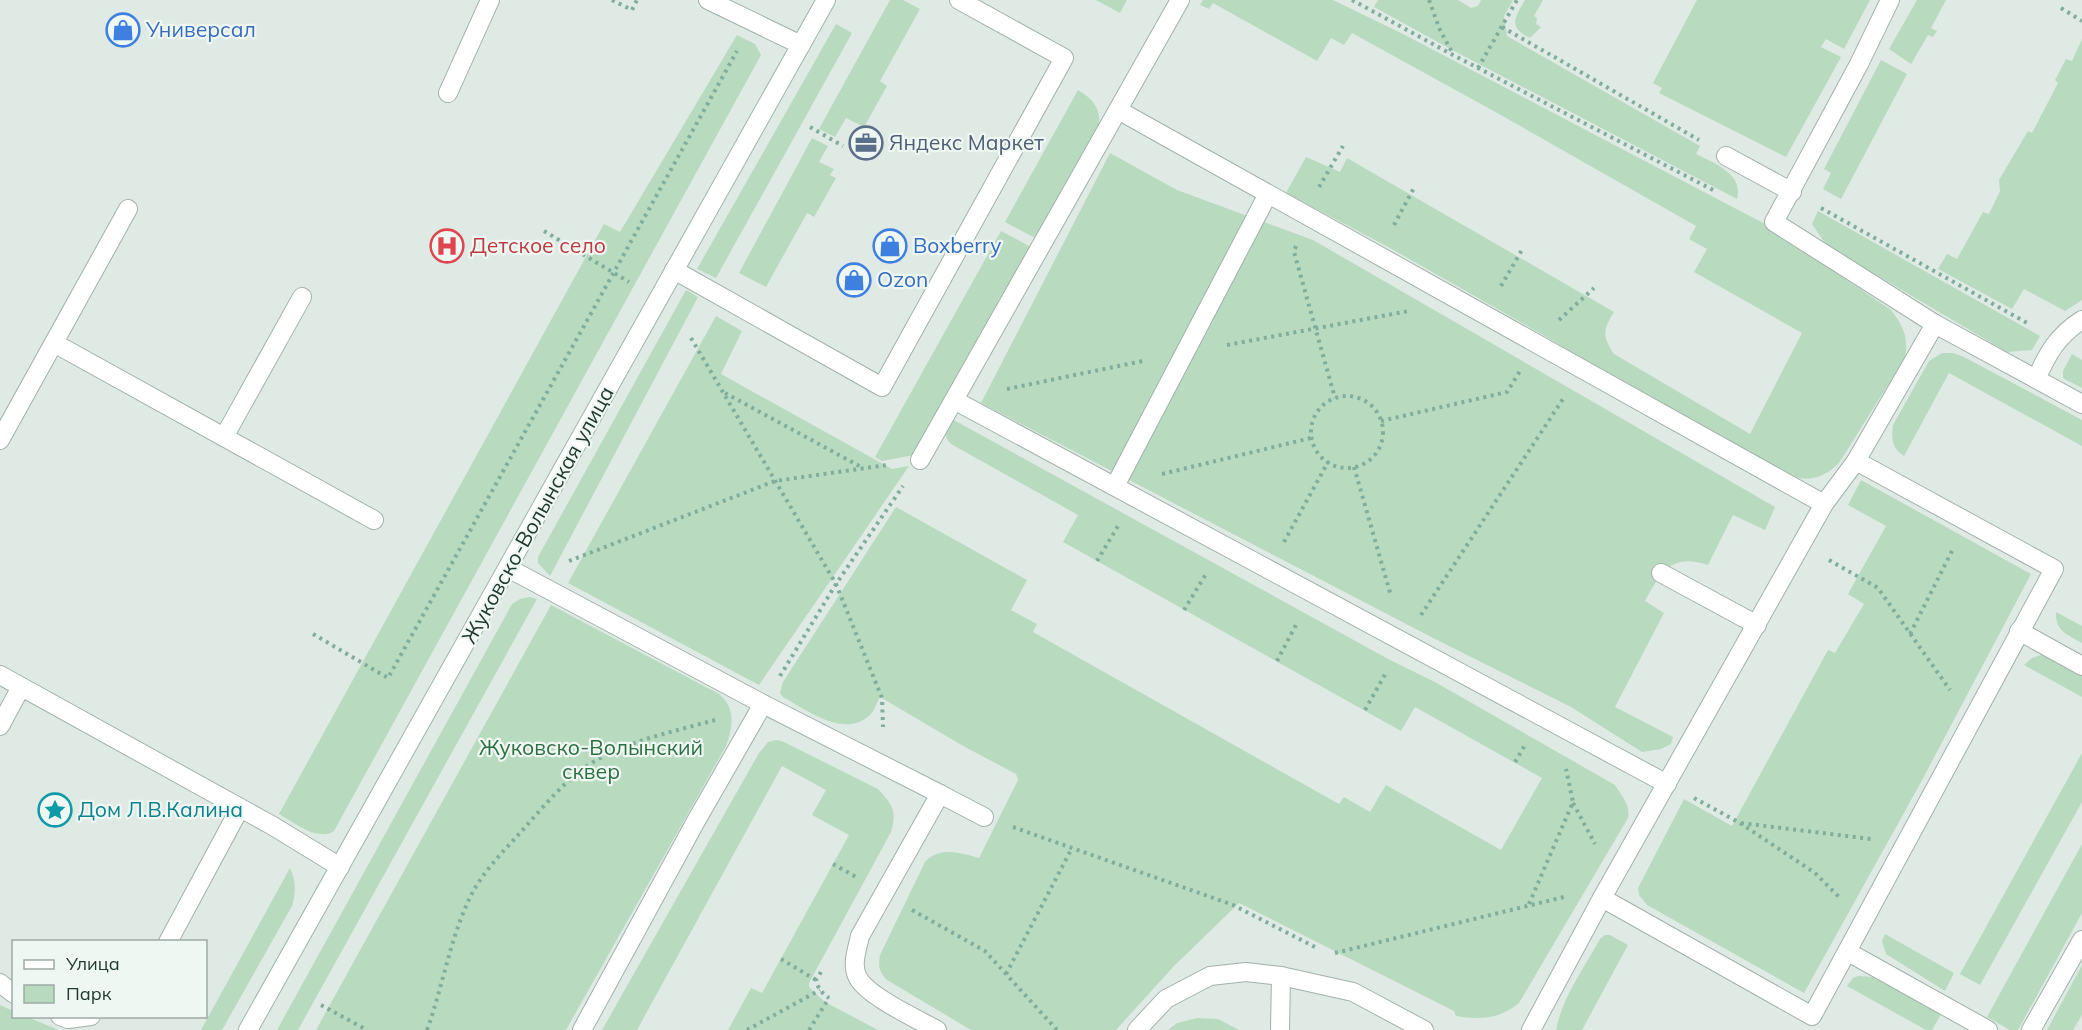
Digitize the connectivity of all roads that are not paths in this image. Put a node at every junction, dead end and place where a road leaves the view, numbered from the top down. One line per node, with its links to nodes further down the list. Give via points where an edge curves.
1 (490, 0): 8 (main road)
2 (708, 0): 7 (main road)
3 (826, 0): 7 (main road, Жуковско-Волынская улица)
4 (959, 0): 14 (main road, via 1064,58 882,387)
5 (1180, 0): 9 (main road)
6 (1890, 0): 11 (main road)
7 (801, 45): 14 (main road, Жуковско-Волынская улица)
8 (448, 93)
9 (1118, 110): 12 (main road); 20 (main road)
10 (1726, 156): 11 (main road)
11 (1792, 192): 17 (main road, via 1774,222)
12 (1268, 194): 26 (main road); 27 (main road)
13 (128, 209): 18 (main road)
14 (674, 270): 29 (main road, Жуковско-Волынская улица)
15 (302, 297): 22 (main road)
16 (2082, 320): 19 (main road, via 2051,347)
17 (1935, 324): 19 (main road); 25 (main road)
18 (54, 343): 22 (main road); 23 (main road)
19 (2036, 379): 21 (main road)
20 (954, 400): 24 (main road); 26 (main road)
21 (2082, 404)
22 (224, 437): 28 (main road)
23 (0, 440)
24 (920, 460)
25 (1856, 461): 27 (main road); 32 (main road, via 2054,569)
26 (1114, 486): 38 (main road)
27 (1824, 504): 31 (main road)
28 (374, 520)
29 (508, 568): 36 (main road); 42 (main road, Жуковско-Волынская улица)
30 (1661, 573): 31 (main road)
31 (1757, 625): 38 (main road)
32 (2019, 631): 33 (main road); 46 (main road)
33 (2082, 666)
34 (0, 675): 35 (main road)
35 (21, 687): 37 (main road); 40 (main road)
36 (764, 704): 39 (main road); 53 (main road)
37 (0, 726)
38 (1667, 784): 43 (main road)
39 (940, 794): 41 (main road); 54 (main road, via 860,936 854,958 857,977 869,992)
40 (240, 808): 42 (main road); 44 (main road)
41 (984, 817)
42 (340, 867): 52 (main road, Жуковско-Волынская улица)
43 (1602, 898): 46 (main road, via 1812,1016); 58 (main road)
44 (169, 940)
45 (2082, 940): 60 (main road)
46 (1848, 952): 59 (main road)
47 (1281, 976): 55 (main road, via 1246,972 1210,976 1166,999); 56 (main road); 57 (main road, via 1353,992)
48 (0, 983): 49 (main road)
49 (12, 992)
50 (64, 1018): 51 (main road)
51 (80, 1018)
52 (248, 1030)
53 (582, 1030)
54 (937, 1030)
55 (1137, 1030)
56 (1280, 1030)
57 (1424, 1030)
58 (1531, 1030)
59 (1988, 1030)
60 (2031, 1030)

